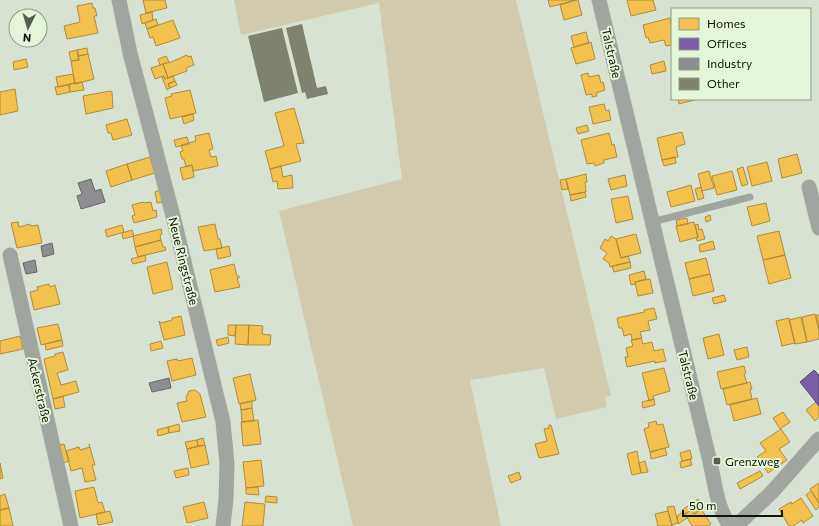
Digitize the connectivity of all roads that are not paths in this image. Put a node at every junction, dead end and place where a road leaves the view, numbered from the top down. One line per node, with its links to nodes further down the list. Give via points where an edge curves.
1 (119, 0): 10 (street, Neue Ringstraße, via 130,53 223,422 227,464)
2 (600, 0): 5 (street, Talstraße)
3 (809, 187): 6 (street)
4 (750, 197): 5 (lane)
5 (652, 222): 11 (street, Talstraße, via 720,506)
6 (819, 228)
7 (10, 255): 9 (street, Ackerstraße)
8 (819, 439): 12 (street, via 772,492)
9 (71, 526)
10 (223, 526)
11 (730, 526)
12 (736, 526)

